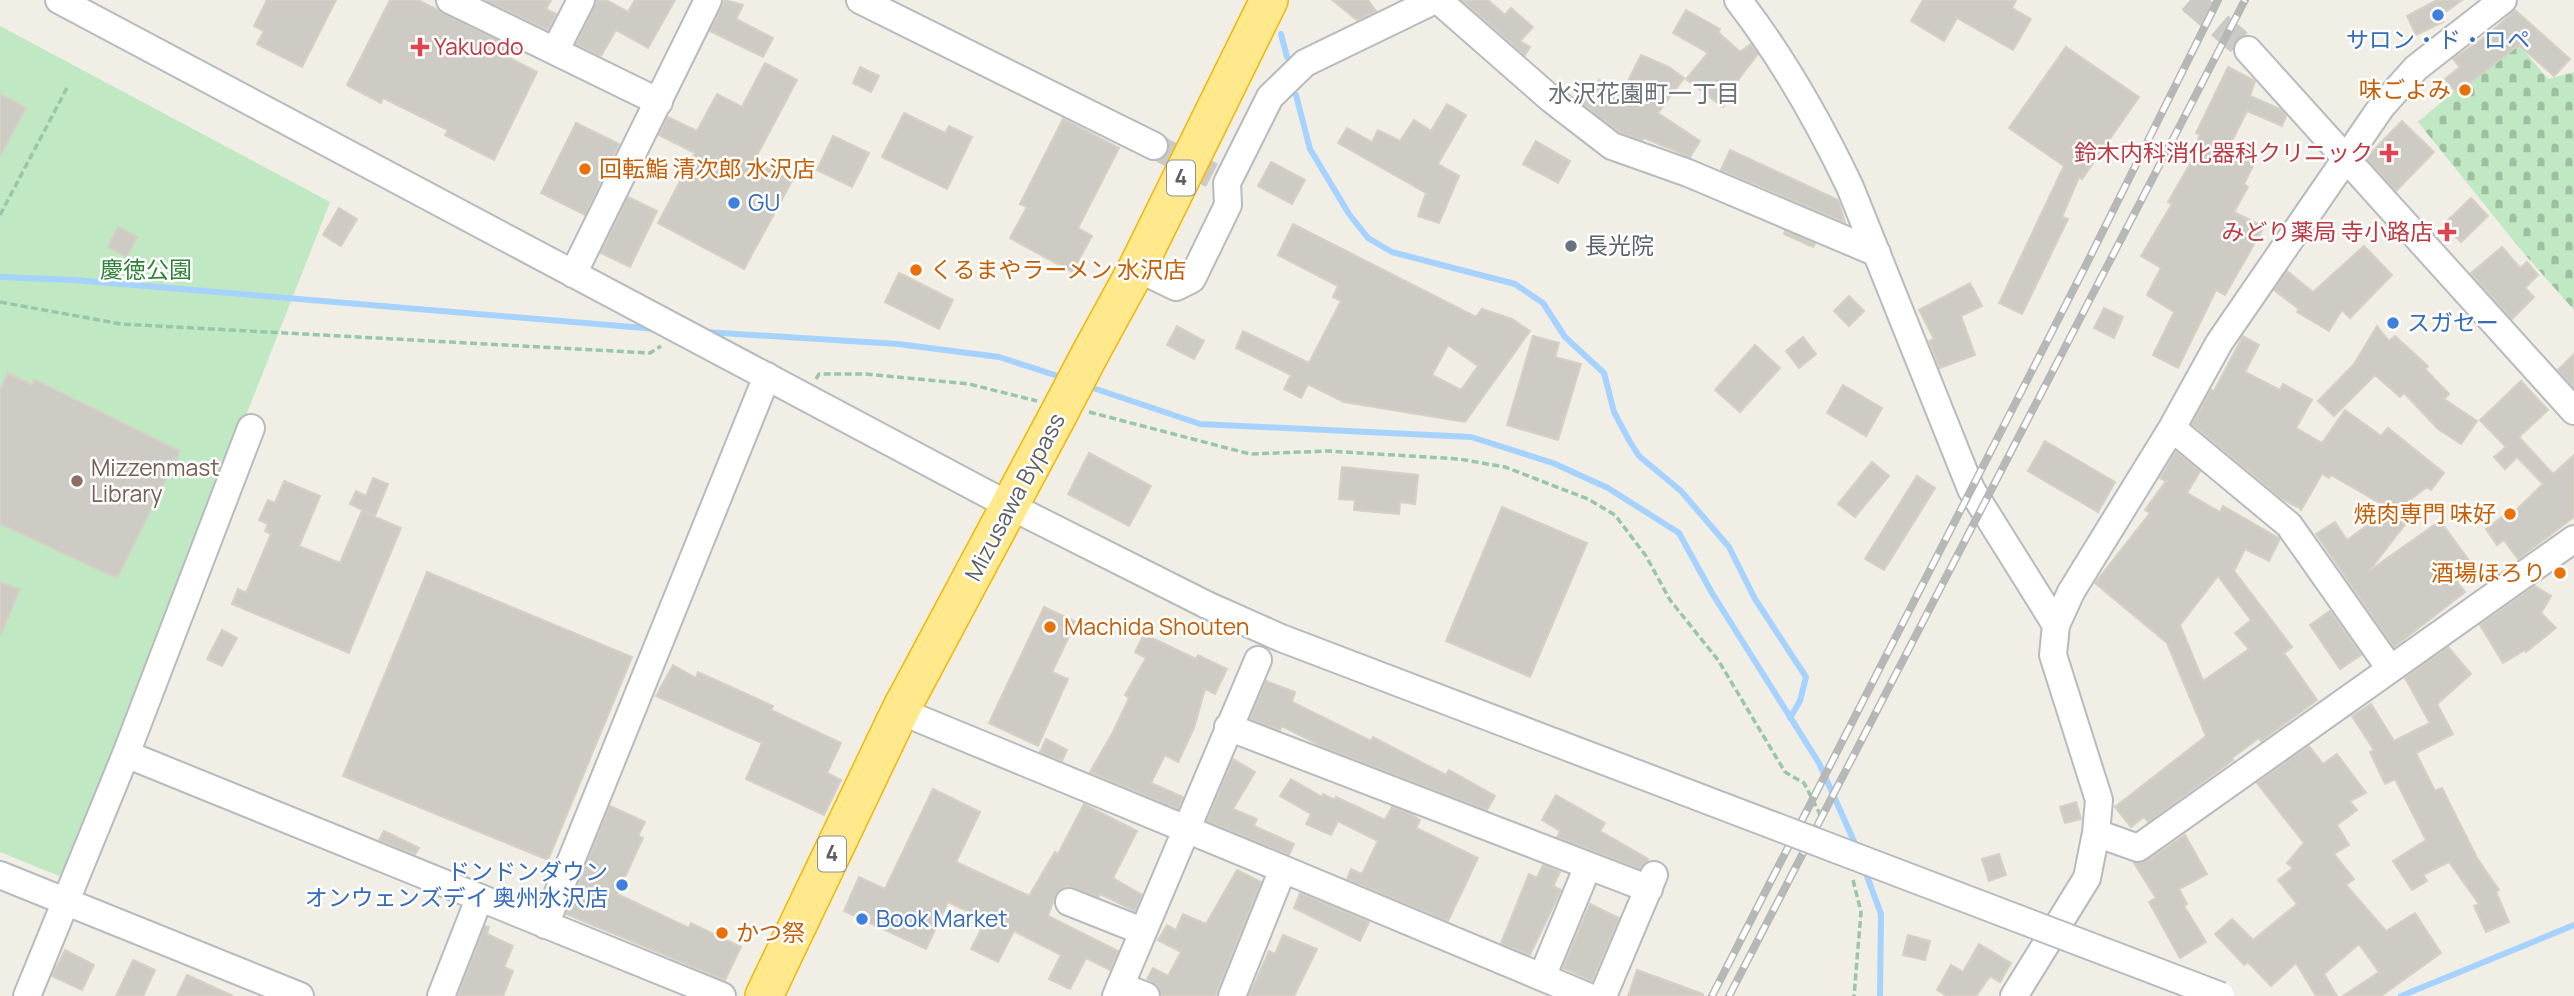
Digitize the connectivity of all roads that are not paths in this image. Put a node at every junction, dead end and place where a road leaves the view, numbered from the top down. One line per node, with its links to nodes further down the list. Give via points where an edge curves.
1 (59, 0): 17 (street)
2 (450, 0): 11 (street)
3 (580, 0): 11 (street)
4 (708, 0): 12 (street)
5 (860, 0): 13 (street)
6 (1269, 0): 16 (highway, Mizusawa Bypass / 4)
7 (1437, 0): 15 (street, via 1612,146); 16 (street, via 1305,63 1270,97 1227,183 1228,205 1192,279 1176,286)
8 (1738, 0): 15 (street, via 1775,47 1804,96)
9 (2503, 0): 14 (street, via 2416,68 2382,106)
10 (2248, 50): 14 (street)
11 (555, 51): 12 (street)
12 (659, 102): 17 (street)
13 (1154, 146)
14 (2347, 159): 19 (street); 21 (street, via 2219,343)
15 (1877, 253): 24 (street, via 1971,489)
16 (1137, 268): 22 (highway, Mizusawa Bypass / 4, bridge)
17 (573, 274): 18 (street)
18 (767, 376): 22 (street); 38 (street)
19 (2574, 411)
20 (251, 428): 29 (street)
21 (2172, 428): 24 (street, via 2071,592); 26 (street, via 2290,525)
22 (1010, 506): 27 (highway, Mizusawa Bypass / 4); 52 (street, bridge, via 1281,638)
23 (2574, 539): 26 (street)
24 (2056, 625): 31 (street, via 2053,655 2099,800)
25 (1258, 660): 28 (street)
26 (2389, 667): 31 (street, via 2138,848)
27 (900, 712): 30 (street); 46 (highway, Mizusawa Bypass / 4)
28 (1228, 727): 30 (street); 32 (street)
29 (126, 754): 35 (street); 36 (street)
30 (1185, 831): 33 (street); 39 (street)
31 (2096, 833): 51 (street, via 2087,878)
32 (1588, 866): 40 (street); 50 (street, via 1652,880)
33 (1283, 869): 40 (street); 48 (street)
34 (0, 875): 36 (street)
35 (479, 899): 38 (street); 44 (street)
36 (65, 901): 42 (street); 43 (street)
37 (1069, 902): 39 (street)
38 (545, 925): 45 (street)
39 (1142, 931): 41 (street)
40 (1542, 977): 49 (street)
41 (1118, 991): 47 (street)
42 (27, 996)
43 (300, 996)
44 (441, 996)
45 (722, 996)
46 (764, 996)
47 (1146, 996)
48 (1232, 996)
49 (1587, 996)
50 (1603, 996)
51 (2014, 996)
52 (2221, 996)

